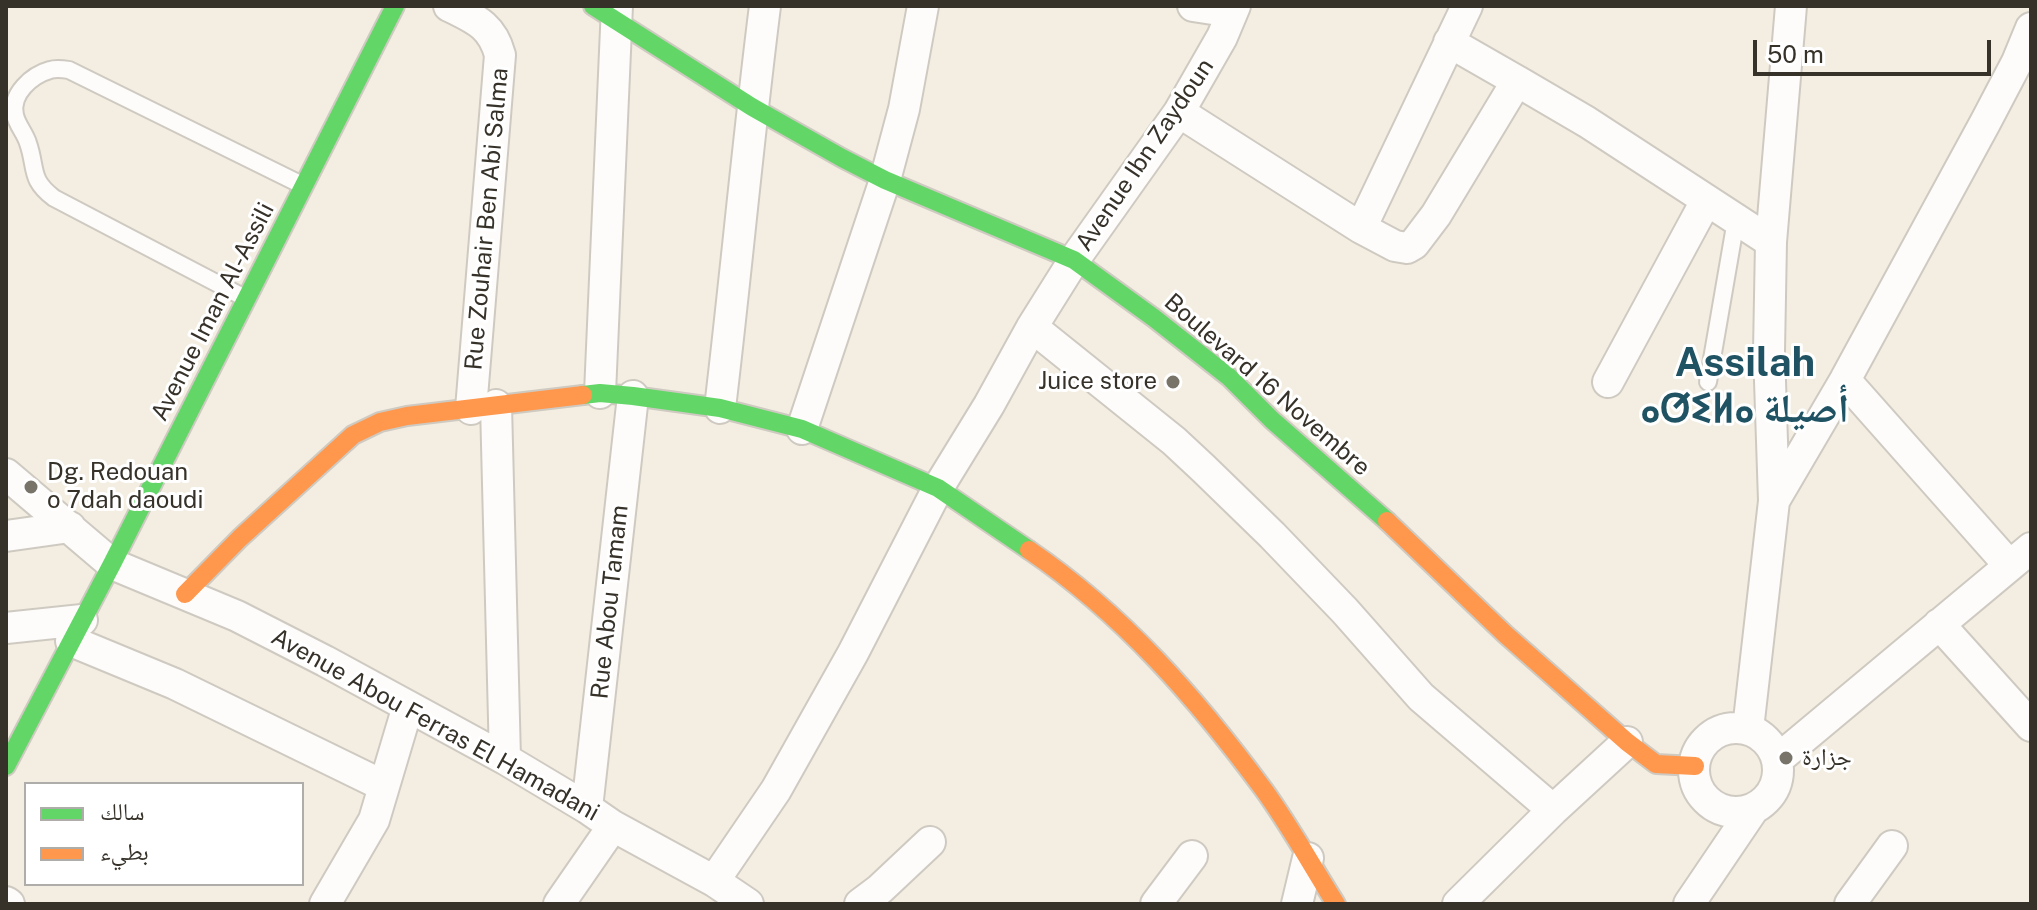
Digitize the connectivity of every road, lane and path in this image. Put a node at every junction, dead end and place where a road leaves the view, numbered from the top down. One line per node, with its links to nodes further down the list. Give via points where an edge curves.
1 (395, 6): 17 (street, Avenue Iman Al-Assili)
2 (449, 6): 30 (street, Rue Zouhair Ben Abi Salma, via 483,24 500,55)
3 (765, 6): 14 (street)
4 (923, 6): 16 (street)
5 (1193, 6): 8 (street)
6 (1467, 6): 11 (street)
7 (1791, 6): 21 (street)
8 (1234, 9): 15 (street, Avenue Ibn Zaydoun)
9 (608, 11): 14 (street, Boulevard 16 Novembre); 28 (street)
10 (2031, 28): 12 (street)
11 (1449, 42): 13 (street); 20 (street)
12 (2024, 68): 25 (street)
13 (1517, 81): 18 (street); 20 (street, via 1414,244 1395,246)
14 (752, 107): 16 (street, Boulevard 16 Novembre); 31 (street)
15 (1179, 112): 20 (street); 22 (street, Avenue Ibn Zaydoun)
16 (885, 180): 22 (street, Boulevard 16 Novembre); 32 (street)
17 (304, 186): 23 (street, Avenue Iman Al-Assili); 23 (lane, via 69,70 39,74 15,97 15,118 42,188)
18 (1706, 201): 19 (street); 26 (street)
19 (1736, 220): 21 (street); 27 (lane)
20 (1361, 228)
21 (1771, 242): 35 (street)
22 (1074, 260): 24 (street, Avenue Ibn Zaydoun); 47 (street, Boulevard 16 Novembre, via 1229,377)
23 (247, 299): 39 (street, Avenue Iman Al-Assili)
24 (1032, 327): 34 (street, Avenue Ibn Zaydoun); 55 (street, via 1174,441 1272,535 1421,697)
25 (1845, 380): 35 (street); 38 (street)
26 (1608, 382)
27 (1708, 382)
28 (600, 393): 29 (street); 30 (street)
29 (633, 396): 31 (street); 53 (street, Rue Abou Tamam)
30 (484, 407): 40 (street, via 394,419 353,435); 48 (street, Rue Zouhair Ben Abi Salma)
31 (720, 408): 32 (street)
32 (802, 429): 34 (street)
33 (6, 474): 36 (street, Avenue Abou Ferras El Hamadani)
34 (938, 488): 60 (street, via 1060,571 1126,628 1209,719); 61 (street, Avenue Ibn Zaydoun, via 776,790)
35 (1774, 501): 46 (street)
36 (70, 527): 37 (street); 39 (street, Avenue Abou Ferras El Hamadani)
37 (6, 536)
38 (2020, 557): 41 (street)
39 (112, 564): 40 (street, Avenue Abou Ferras El Hamadani); 43 (street, Avenue Iman Al-Assili)
40 (185, 594): 44 (street, Avenue Abou Ferras El Hamadani)
41 (1939, 624): 45 (street); 49 (street)
42 (6, 628): 43 (street)
43 (76, 631): 50 (street, Avenue Iman Al-Assili); 52 (street)
44 (408, 706): 48 (street, Avenue Abou Ferras El Hamadani); 52 (street)
45 (2031, 726)
46 (1748, 729): 49 (street, via 1771,746); 51 (street, via 1719,731 1698,752)
47 (1627, 742): 51 (street, Boulevard 16 Novembre, via 1656,764); 55 (street)
48 (505, 759): 53 (street, Avenue Abou Ferras El Hamadani)
49 (1777, 760): 54 (street, via 1775,788)
50 (6, 766)
51 (1695, 766): 54 (street, via 1696,781 1712,804 1725,811)
52 (384, 786): 62 (street, via 374,820)
53 (587, 808): 56 (street, Avenue Abou Ferras El Hamadani)
54 (1754, 808): 70 (street)
55 (1553, 810): 69 (street)
56 (613, 826): 61 (street, Avenue Abou Ferras El Hamadani); 63 (street)
57 (930, 842): 65 (street)
58 (1892, 846): 71 (street)
59 (1192, 856): 66 (street)
60 (1308, 858): 67 (street); 68 (street)
61 (714, 881): 64 (street, Avenue Abou Ferras El Hamadani)
62 (325, 904)
63 (559, 904)
64 (748, 904)
65 (860, 904)
66 (1156, 904)
67 (1297, 904)
68 (1336, 904)
69 (1458, 904)
70 (1689, 904)
71 (1850, 904)

